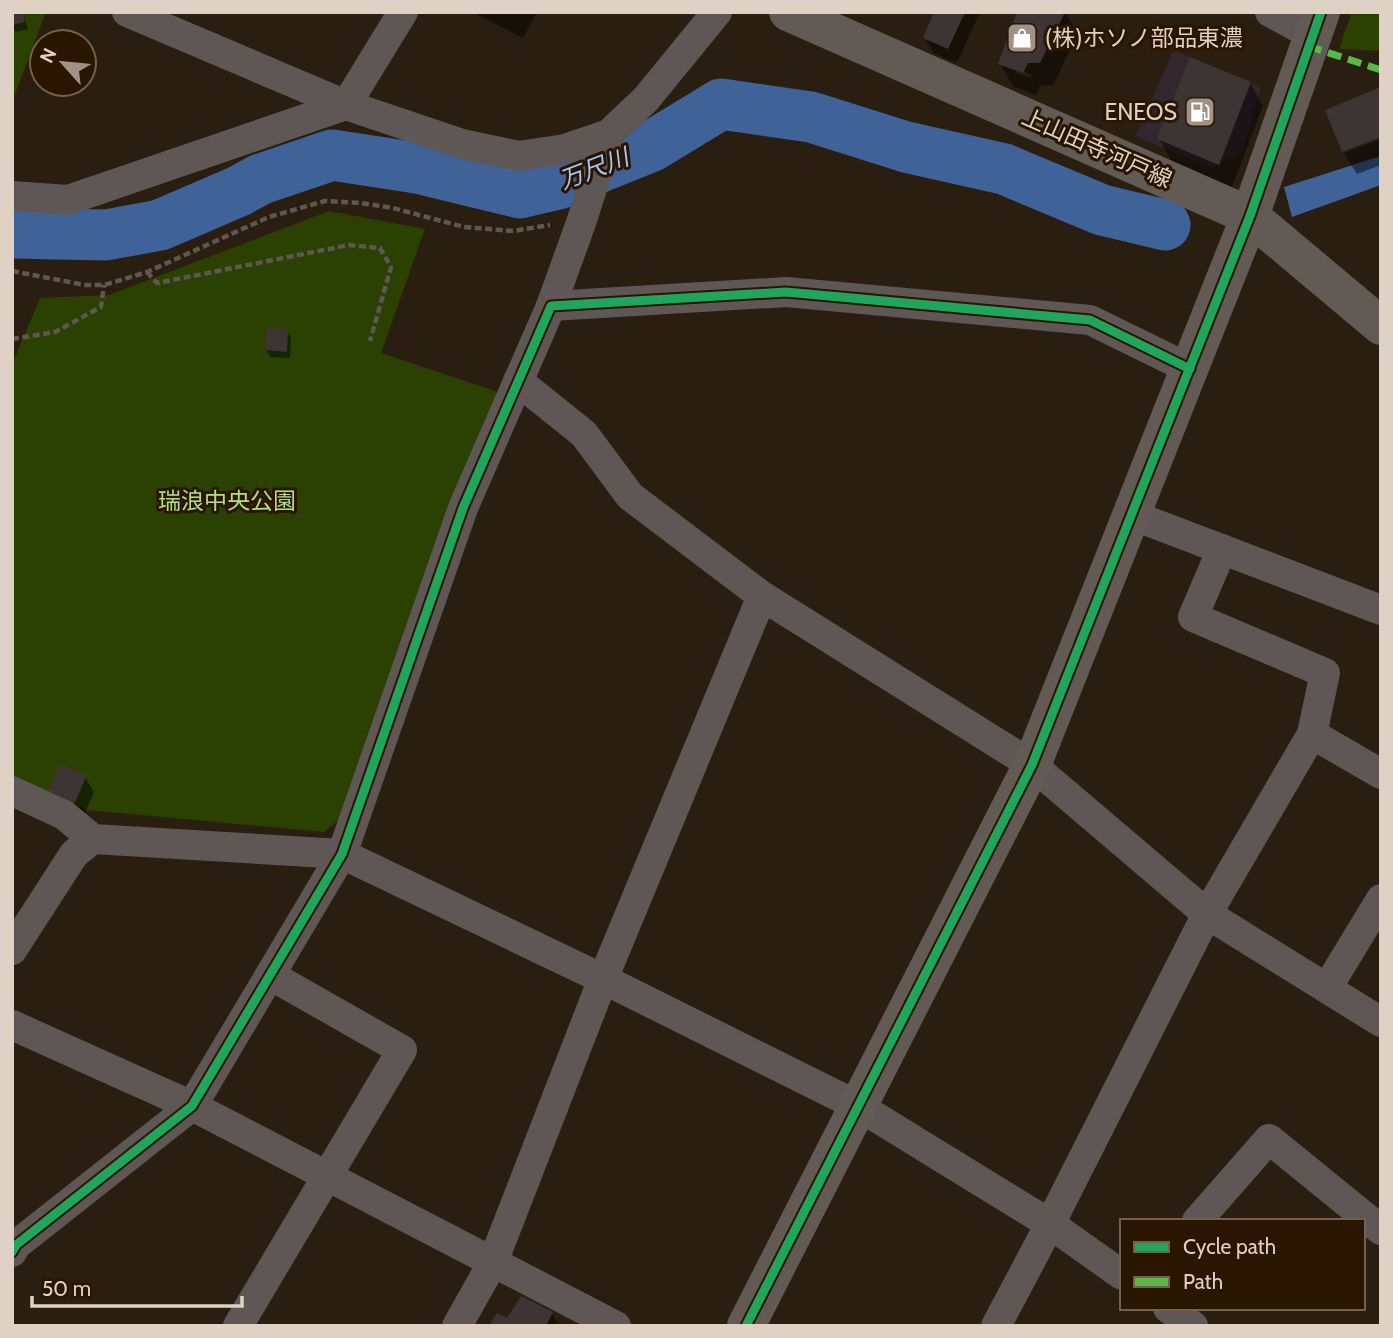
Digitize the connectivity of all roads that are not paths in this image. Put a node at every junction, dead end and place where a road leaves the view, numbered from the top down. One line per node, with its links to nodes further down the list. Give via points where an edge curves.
1 (128, 12): 7 (street)
2 (402, 12): 7 (street)
3 (717, 12): 8 (street, via 646,99)
4 (788, 12): 10 (street, 上山田寺河戸線)
5 (1269, 12): 6 (street)
6 (1316, 24): 10 (street)
7 (346, 105): 8 (street, via 462,144 519,156 565,149); 9 (street, via 68,200)
8 (609, 134): 11 (street)
9 (12, 196)
10 (1250, 216): 12 (street, 上山田寺河戸線); 13 (street)
11 (551, 306): 13 (street, via 786,292 1090,320); 14 (street)
12 (1381, 326)
13 (1190, 369): 15 (street)
14 (518, 381): 17 (street, via 584,434 630,496); 24 (street, via 463,508)
15 (1132, 515): 16 (street); 20 (street)
16 (1222, 550): 18 (street); 19 (street, via 1193,617 1325,673)
17 (762, 596): 20 (street); 29 (street)
18 (1381, 610)
19 (1312, 734): 21 (street); 26 (street)
20 (1032, 765): 26 (street); 33 (street)
21 (1381, 774)
22 (12, 791): 23 (street, via 64,815)
23 (93, 839): 24 (street); 27 (street, via 74,854)
24 (342, 854): 28 (street); 29 (street)
25 (1381, 899): 30 (street)
26 (1207, 914): 30 (street); 37 (street)
27 (12, 950)
28 (270, 975): 34 (street); 35 (street, via 402,1050)
29 (603, 979): 33 (street); 40 (street)
30 (1327, 988): 31 (street)
31 (1381, 1022)
32 (12, 1025): 34 (street)
33 (858, 1106): 37 (street); 46 (street)
34 (192, 1107): 35 (street); 39 (street)
35 (327, 1176): 40 (street); 43 (street)
36 (1199, 1219): 38 (street, via 1269,1139)
37 (1050, 1224): 41 (street); 47 (street)
38 (1381, 1230)
39 (12, 1252)
40 (493, 1262): 44 (street); 45 (street)
41 (1120, 1274)
42 (1171, 1310): 48 (street)
43 (238, 1326)
44 (457, 1326)
45 (616, 1326)
46 (746, 1326)
47 (996, 1326)
48 (1193, 1326)

